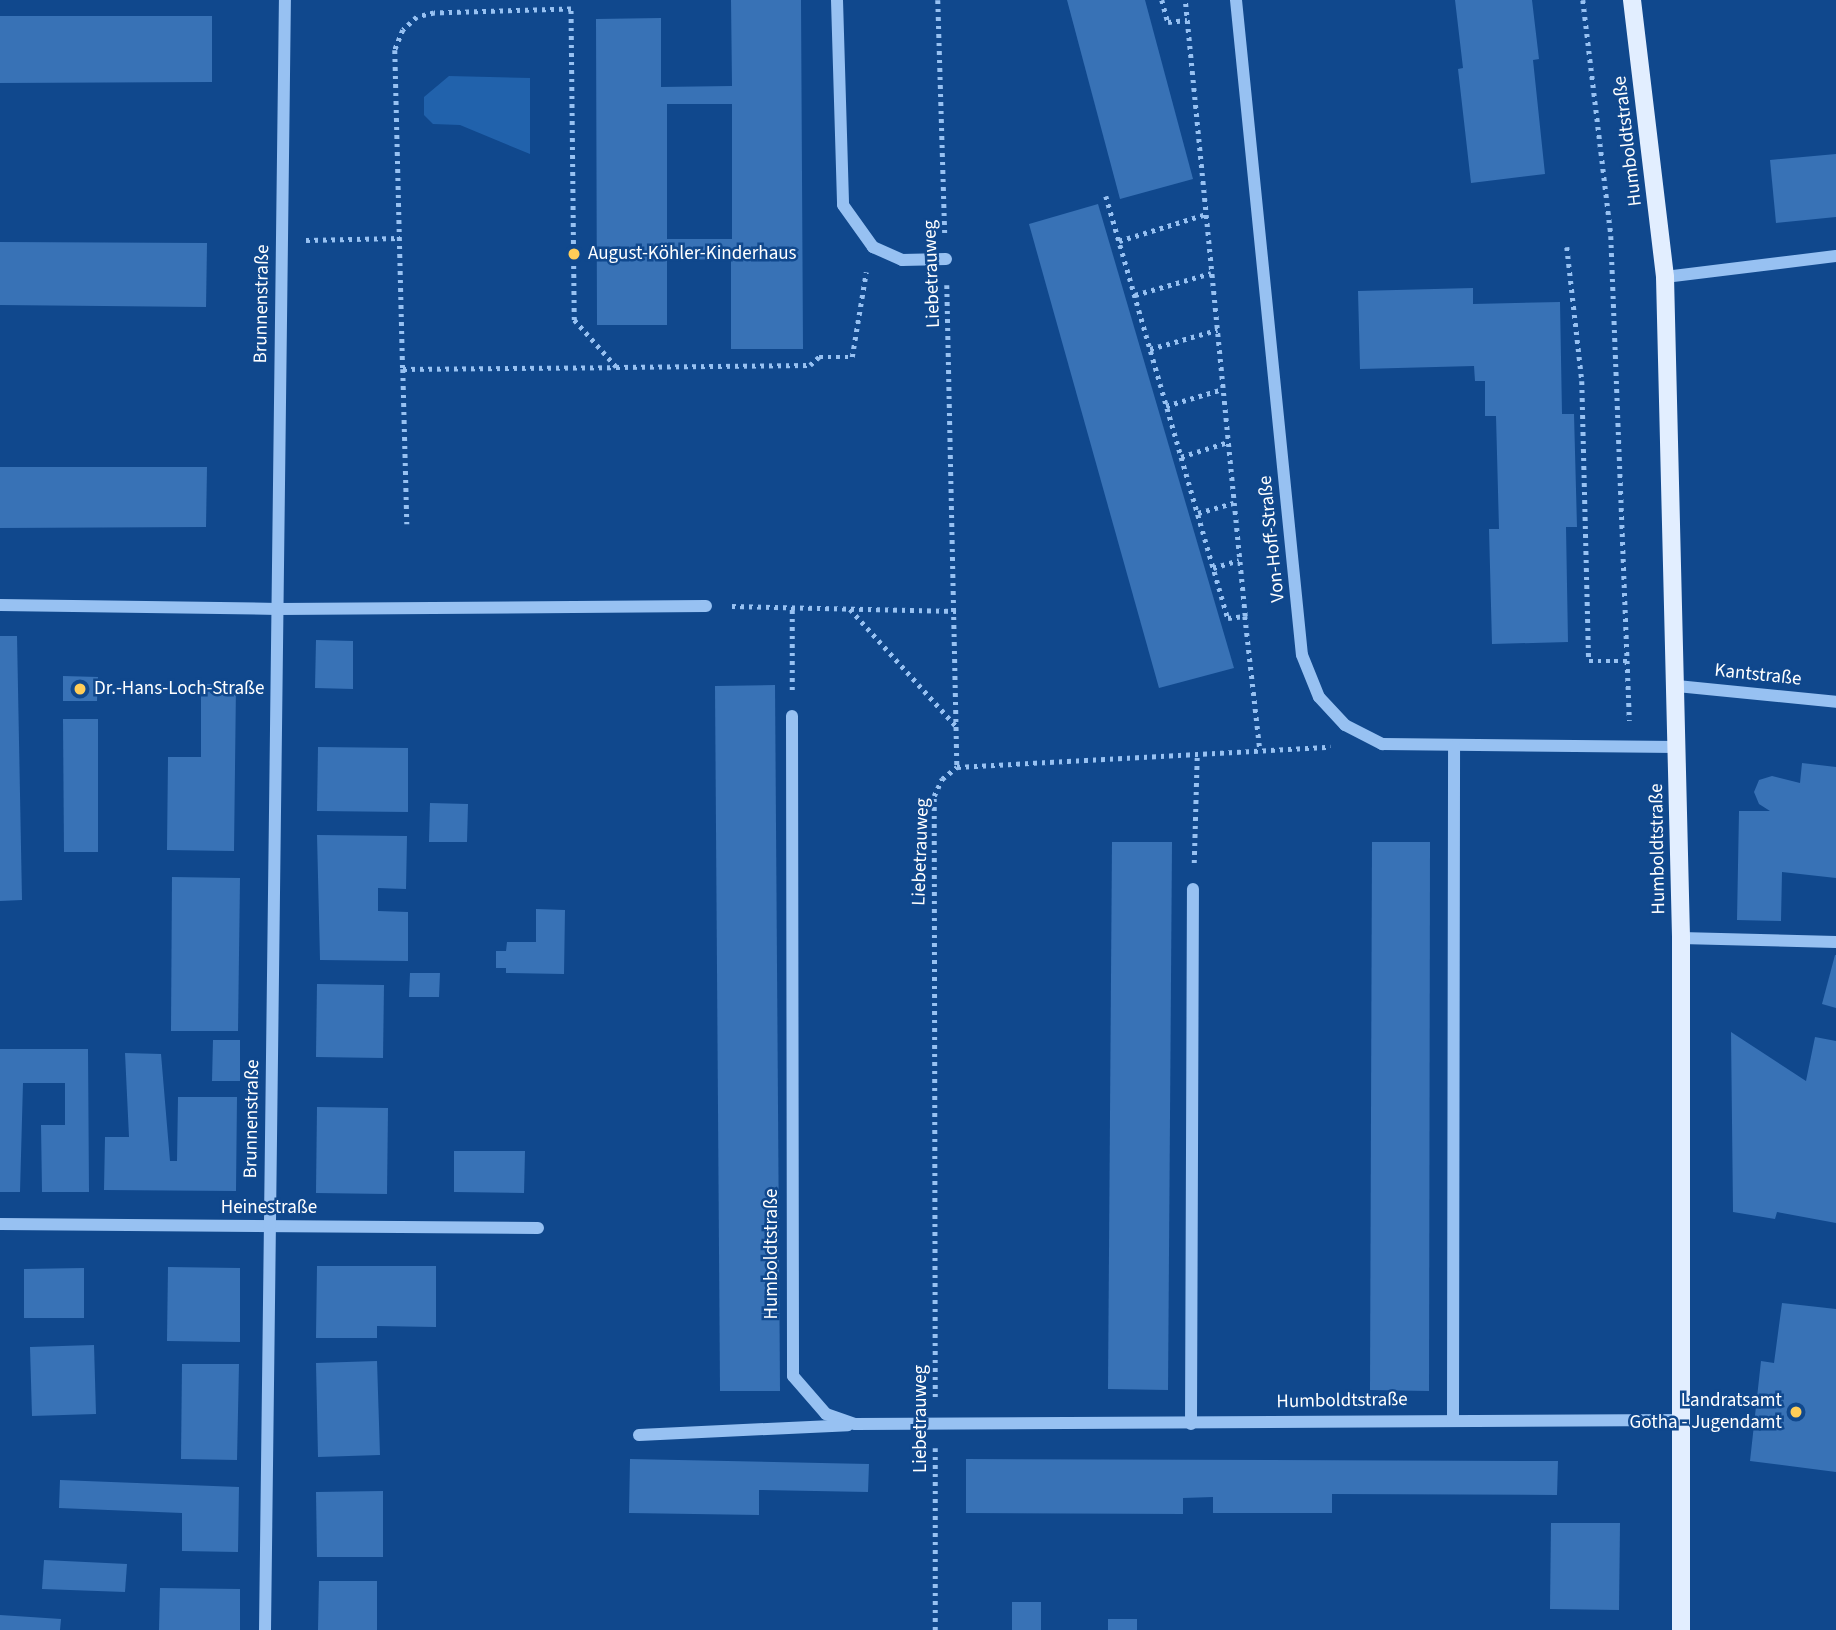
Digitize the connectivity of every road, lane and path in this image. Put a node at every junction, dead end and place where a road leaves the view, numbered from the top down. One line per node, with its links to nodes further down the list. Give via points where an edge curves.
1 (285, 0): 13 (street, Brunnenstraße)
2 (837, 0): 15 (street, via 843,205)
3 (938, 0): 18 (path, Liebetrauweg)
4 (1163, 0): 9 (path, via 1168,22)
5 (1185, 0): 9 (path)
6 (1236, 0): 47 (street, Von-Hoff-Straße, via 1302,655 1309,679 1332,712 1345,725)
7 (1583, 0): 42 (path, via 1611,236)
8 (1632, 0): 20 (main road, Humboldtstraße)
9 (1187, 20): 11 (path)
10 (1106, 196): 14 (path)
11 (1206, 214): 14 (path); 19 (path)
12 (400, 238): 13 (path); 24 (path, via 396,50 403,30 417,17 434,13 570,9 574,320); 25 (path)
13 (282, 240): 39 (street, Brunnenstraße)
14 (1119, 241): 21 (path)
15 (871, 244): 18 (street, via 902,260); 24 (path, via 852,357 819,357 810,365)
16 (1567, 247): 42 (path, via 1582,381 1589,660)
17 (1836, 256): 20 (street)
18 (946, 259): 40 (path, Liebetrauweg)
19 (1211, 273): 21 (path); 22 (path)
20 (1665, 277): 43 (main road, Humboldtstraße)
21 (1134, 295): 23 (path)
22 (1217, 330): 23 (path); 26 (path)
23 (1150, 349): 27 (path)
24 (617, 367): 25 (path)
25 (402, 369): 32 (path)
26 (1223, 389): 27 (path); 28 (path)
27 (1166, 406): 29 (path)
28 (1228, 442): 29 (path); 30 (path)
29 (1181, 457): 31 (path)
30 (1234, 503): 31 (path); 33 (path)
31 (1198, 514): 34 (path)
32 (407, 524)
33 (1240, 560): 34 (path); 41 (path)
34 (1213, 568): 41 (path, via 1228,618)
35 (0, 605): 39 (street)
36 (706, 606): 37 (path); 39 (street)
37 (792, 607): 38 (path); 45 (path)
38 (849, 608): 40 (path); 46 (path)
39 (278, 609): 58 (street, Brunnenstraße)
40 (957, 611): 46 (path, Liebetrauweg)
41 (1245, 616): 51 (path)
42 (1628, 661): 49 (path)
43 (1677, 686): 44 (street, Kantstraße); 50 (main road, Humboldtstraße)
44 (1836, 702)
45 (792, 716): 62 (street, Humboldtstraße, via 793,1376 826,1413)
46 (957, 727): 53 (path, Liebetrauweg)
47 (1382, 744): 48 (street, Von-Hoff-Straße); 51 (path)
48 (1454, 746): 49 (street, Von-Hoff-Straße); 60 (street)
49 (1630, 746): 50 (street, Von-Hoff-Straße)
50 (1677, 747): 55 (main road, Humboldtstraße)
51 (1260, 750): 52 (path)
52 (1198, 753): 53 (path); 54 (path)
53 (957, 766): 63 (path, Liebetrauweg, via 942,779 934,796)
54 (1193, 889): 64 (street)
55 (1681, 938): 56 (street); 61 (main road, Humboldtstraße)
56 (1836, 942)
57 (0, 1224): 58 (street, Heinestraße)
58 (270, 1228): 59 (street, Heinestraße); 66 (street, Brunnenstraße)
59 (538, 1228)
60 (1453, 1420): 61 (street, Humboldtstraße); 64 (street, Humboldtstraße)
61 (1679, 1420): 68 (main road, Humboldtstraße)
62 (855, 1424): 63 (street, Humboldtstraße); 65 (street)
63 (935, 1424): 64 (street, Humboldtstraße); 67 (path, Liebetrauweg)
64 (1191, 1424)
65 (639, 1435)
66 (265, 1630)
67 (934, 1630)
68 (1681, 1630)

